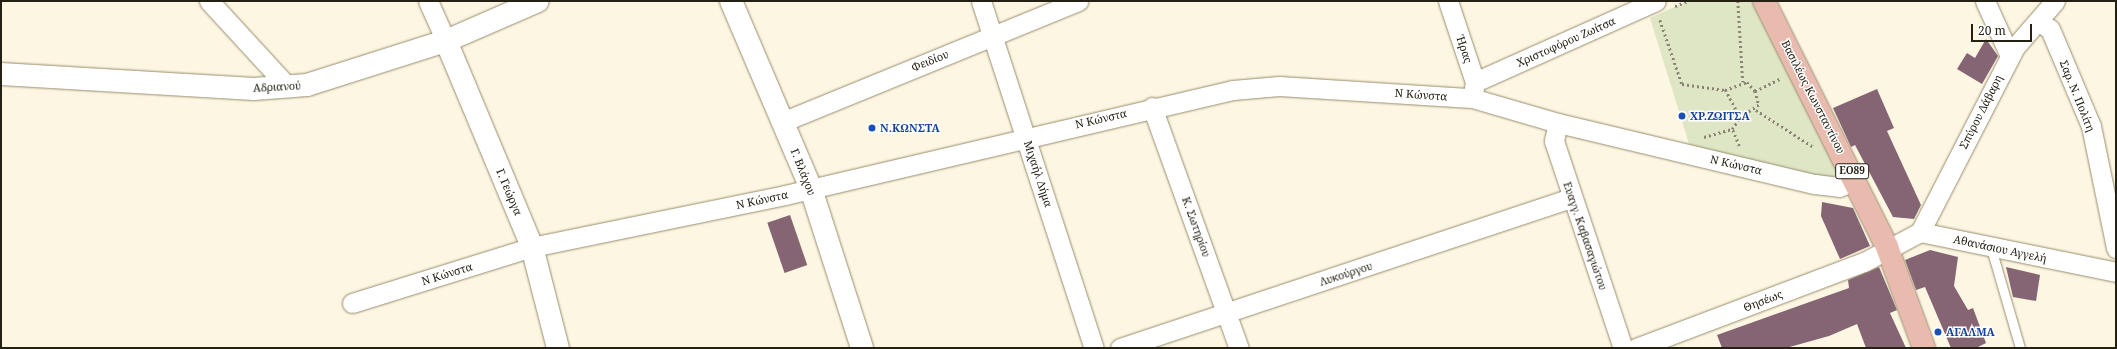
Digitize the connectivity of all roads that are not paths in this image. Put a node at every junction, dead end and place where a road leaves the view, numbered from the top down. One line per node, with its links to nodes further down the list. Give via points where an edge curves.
1 (209, 1): 17 (street)
2 (428, 1): 14 (street)
3 (538, 1): 14 (street, Αδριανού)
4 (731, 1): 20 (street, Γ. Βλάχου)
5 (981, 1): 13 (street, Μιχαήλ Δήμα)
6 (1078, 1): 13 (street, Φειδίου)
7 (1448, 1): 18 (street, Ήρας)
8 (1764, 1): 23 (main road, Βασιλέως Κωνσταντίνου / ΕΟ89)
9 (1984, 1): 15 (street)
10 (2055, 1): 12 (street, Σπύρου Δάβαρη)
11 (1651, 3): 18 (street, Χριστοφόρου Ζωίτσα)
12 (2038, 22): 15 (street, Σπύρου Δάβαρη); 30 (street, Σαρ. Ν. Πολίτη, via 2050,29 2091,126)
13 (993, 35): 20 (street, Φειδίου); 22 (street, Μιχαήλ Δήμα)
14 (446, 41): 17 (street, Αδριανού, via 343,76); 27 (street, Γ. Γεώργα)
15 (2010, 56): 26 (street, Σπύρου Δάβαρη)
16 (1, 74): 17 (street, Αδριανού, via 254,89)
17 (288, 86)
18 (1474, 90): 19 (street, Ν Κώνστα, via 1279,86 1233,90); 21 (street, Ν Κώνστα)
19 (1152, 107): 22 (street, Ν Κώνστα); 33 (street, Κ. Σωτηρίου)
20 (782, 122): 24 (street, Γ. Βλάχου)
21 (1558, 123): 23 (street, Ν Κώνστα, via 1747,168 1840,187); 25 (street, Ευαγγ. Καβασαγιώτου, via 1554,141)
22 (1026, 137): 24 (street, Ν Κώνστα); 36 (street, Μιχαήλ Δήμα)
23 (1856, 180): 28 (main road, Βασιλέως Κωνσταντίνου / ΕΟ89)
24 (811, 189): 27 (street, Ν Κώνστα); 35 (street, Γ. Βλάχου)
25 (1572, 198): 33 (street, Λυκούργου); 39 (street, Ευαγγ. Καβασαγιώτου)
26 (1920, 232): 28 (street); 29 (street, Αθανάσιου Αγγελή)
27 (532, 247): 32 (street, Ν Κώνστα); 34 (street, Γ. Γεώργα)
28 (1887, 247): 40 (street, Θησέως, via 1864,262); 41 (main road, Βασιλέως Κωνσταντίνου / ΕΟ89)
29 (1992, 248): 31 (street, Αθανάσιου Αγγελή); 42 (lane)
30 (2116, 248)
31 (2116, 272)
32 (352, 303)
33 (1226, 313): 37 (street, Λυκούργου); 38 (street, Κ. Σωτηρίου)
34 (558, 348)
35 (862, 348)
36 (1094, 348)
37 (1120, 348)
38 (1239, 348)
39 (1623, 348)
40 (1636, 348)
41 (1924, 348)
42 (2020, 348)

